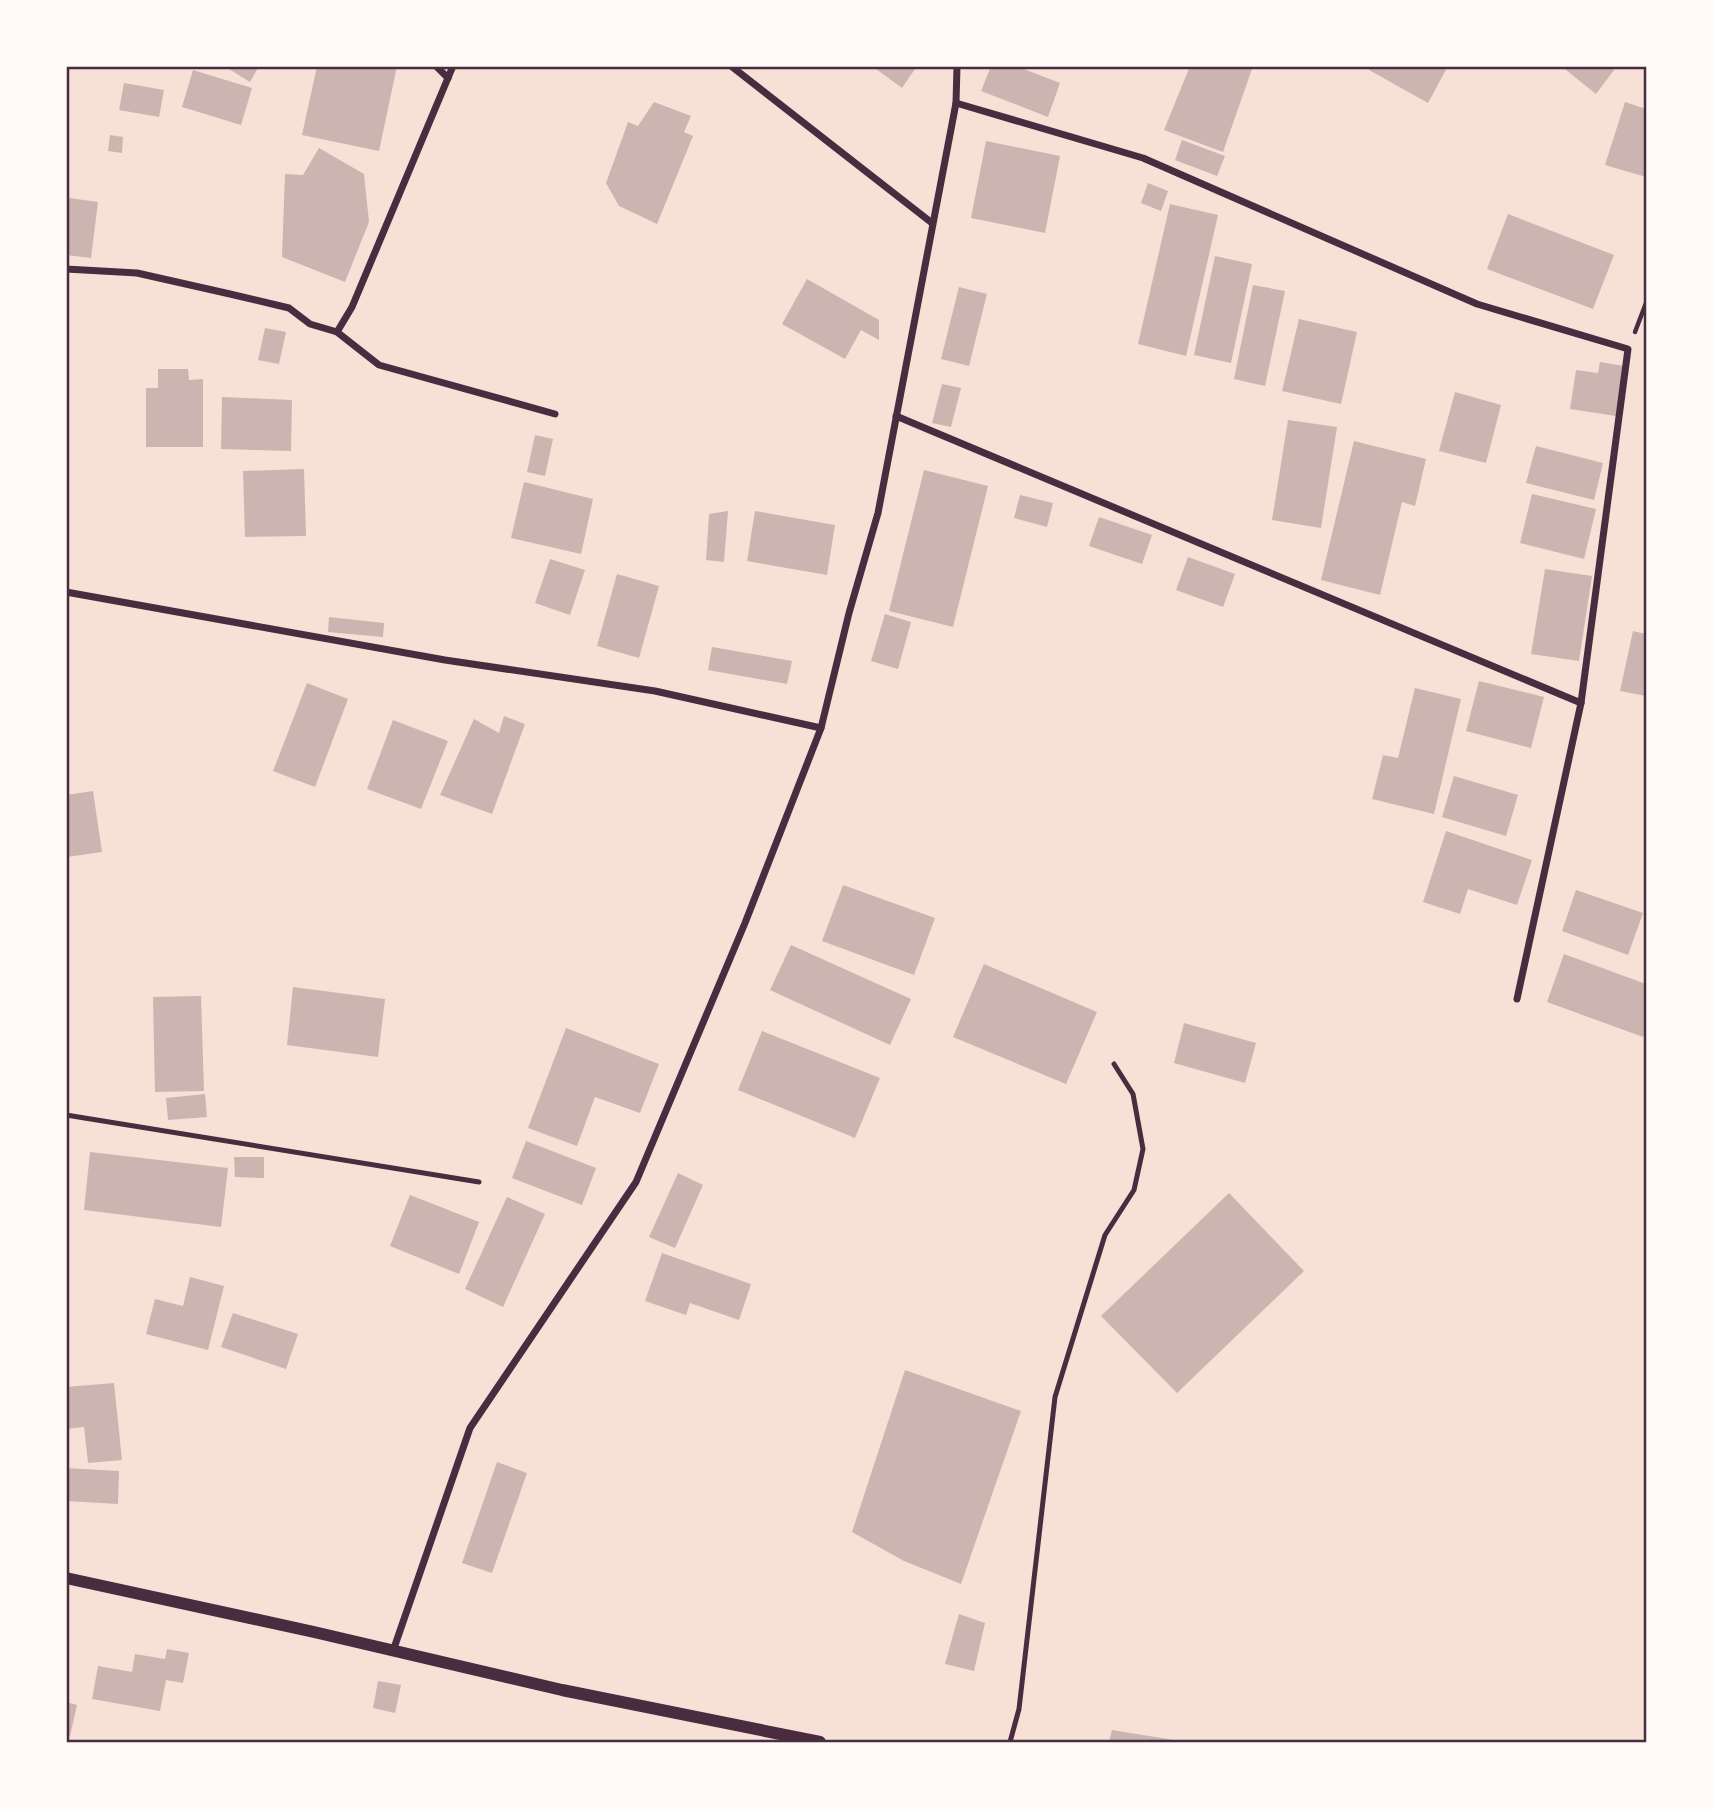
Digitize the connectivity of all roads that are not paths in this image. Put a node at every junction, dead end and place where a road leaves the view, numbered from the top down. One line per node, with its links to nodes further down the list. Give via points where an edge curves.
1 (436, 66): 5 (street)
2 (453, 66): 5 (street)
3 (731, 66): 7 (street)
4 (957, 66): 6 (street)
5 (448, 78): 9 (street, via 352,307)
6 (956, 103): 7 (street); 13 (street, via 1143,158 1477,304 1629,349)
7 (932, 223): 11 (street)
8 (66, 269): 9 (street, via 137,273 217,291 289,308 310,324)
9 (337, 332): 10 (street, via 379,365)
10 (555, 414)
11 (896, 416): 13 (street); 14 (street, via 878,513)
12 (66, 592): 14 (street, via 445,660 655,691)
13 (1581, 703): 15 (street)
14 (821, 728): 20 (street, via 636,1182 470,1428)
15 (1517, 999)
16 (1114, 1064): 22 (lane, via 1133,1094 1143,1149 1134,1190 1105,1235 1055,1397 1019,1709)
17 (66, 1115): 18 (lane)
18 (479, 1182)
19 (66, 1578): 20 (street)
20 (393, 1651): 21 (street)
21 (820, 1742)
22 (1010, 1742)

